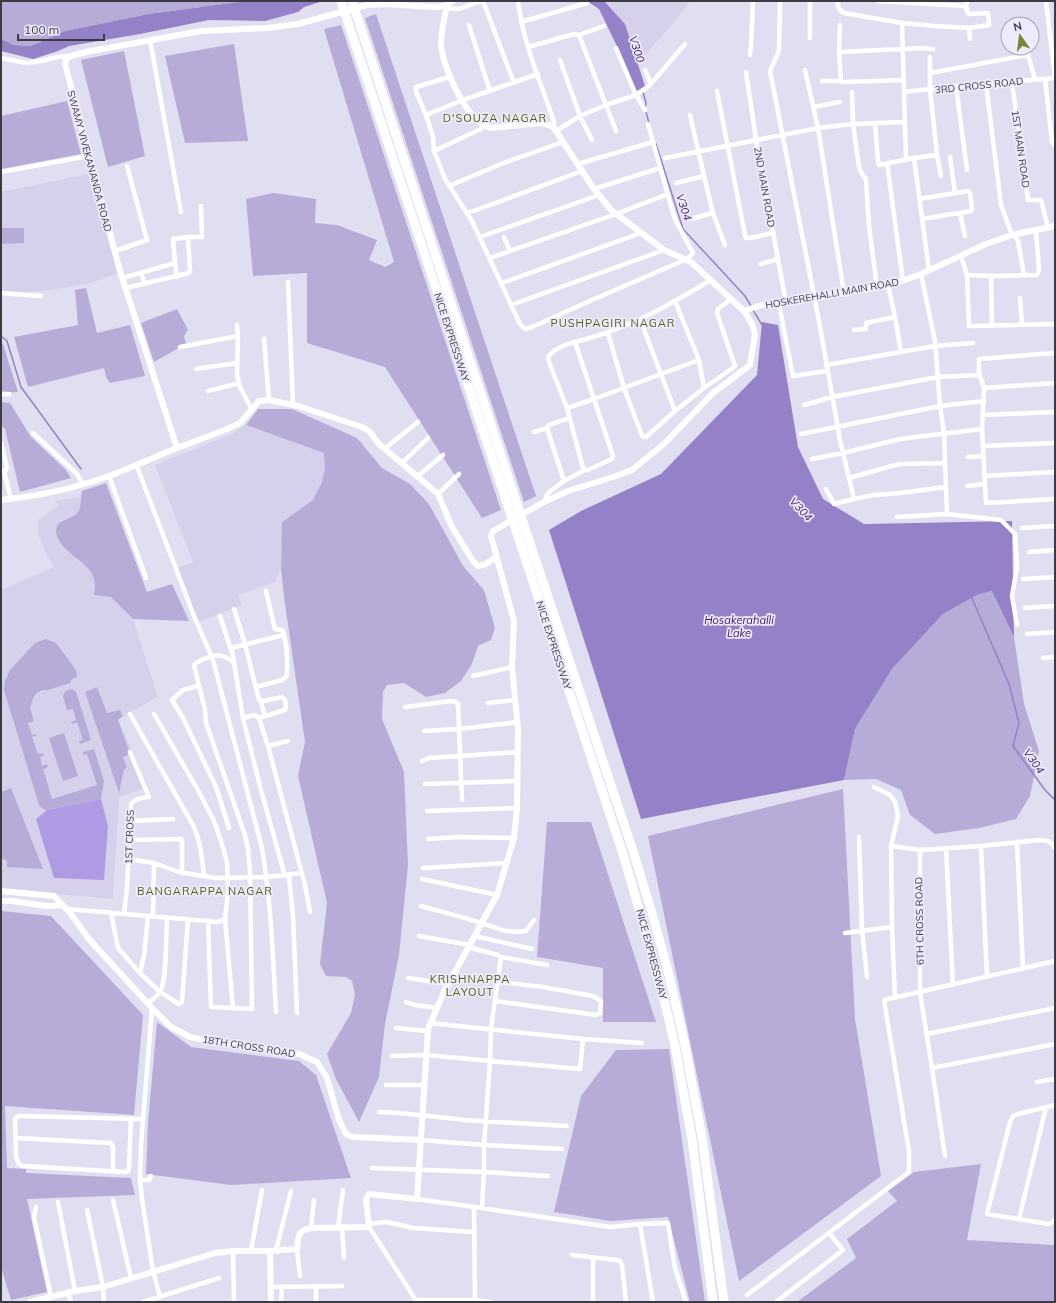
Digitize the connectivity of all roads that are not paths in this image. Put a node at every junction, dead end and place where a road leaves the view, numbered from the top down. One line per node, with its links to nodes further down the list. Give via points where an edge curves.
1 (340, 1): 465 (highway, NICE EXPRESSWAY, via 623,854 658,974 675,1046 692,1139)
2 (352, 1): 466 (highway, NICE EXPRESSWAY, via 654,920 686,1045 702,1137)
3 (482, 1): 13 (street, via 459,9); 53 (street)
4 (518, 1): 15 (street)
5 (753, 1): 33 (street)
6 (780, 1): 79 (street, via 779,52 770,71)
7 (810, 1): 24 (street)
8 (837, 1): 16 (street, via 839,9 844,13)
9 (877, 1): 14 (street)
10 (968, 1): 14 (street)
11 (1046, 1): 46 (street)
12 (587, 3): 15 (street)
13 (449, 4): 26 (street, via 434,7 367,5 289,26 201,31); 45 (street, via 441,43)
14 (966, 6): 19 (street, via 969,14 988,13)
15 (521, 22): 28 (street)
16 (902, 23): 21 (street); 30 (street)
17 (469, 25): 58 (street)
18 (840, 25): 32 (street)
19 (989, 25): 21 (street); 22 (street)
20 (604, 26): 23 (street)
21 (968, 28): 25 (street)
22 (990, 30)
23 (579, 34): 28 (street); 65 (street)
24 (810, 38)
25 (970, 39)
26 (150, 40): 34 (street); 111 (street)
27 (685, 44): 55 (street)
28 (528, 47): 44 (street)
29 (616, 48): 62 (street)
30 (903, 49): 31 (street); 32 (street); 49 (street)
31 (933, 49)
32 (839, 52): 51 (street)
33 (750, 55)
34 (70, 56): 38 (street, via 26,63); 89 (street, SWAMY VIVEKANANDA ROAD, via 65,64)
35 (1022, 56): 43 (street)
36 (1028, 56): 47 (street)
37 (930, 57): 43 (street)
38 (1, 58)
39 (560, 60): 70 (street)
40 (644, 70): 55 (street)
41 (805, 70): 66 (street)
42 (746, 72): 80 (street, 2ND MAIN ROAD)
43 (930, 72): 57 (street)
44 (538, 74): 53 (street); 77 (street)
45 (450, 77): 63 (street); 68 (street, via 416,87)
46 (1055, 78): 48 (street, 3RD CROSS ROAD)
47 (1035, 79): 48 (street, 3RD CROSS ROAD); 52 (street, 3RD CROSS ROAD)
48 (1045, 79): 84 (street)
49 (903, 80): 51 (street); 61 (street)
50 (822, 81): 51 (street)
51 (840, 81)
52 (1012, 82): 54 (street, 3RD CROSS ROAD); 118 (street, 1ST MAIN ROAD, via 1028,200 1041,200)
53 (514, 83): 58 (street)
54 (986, 84): 56 (street, 3RD CROSS ROAD); 122 (street, via 1001,205)
55 (650, 85): 62 (street)
56 (956, 86): 57 (street, 3RD CROSS ROAD); 99 (street)
57 (930, 90): 61 (street, 3RD CROSS ROAD); 88 (street)
58 (490, 91): 63 (street)
59 (717, 91): 85 (street)
60 (852, 92): 74 (street)
61 (904, 92): 71 (street)
62 (636, 96): 65 (street); 67 (street)
63 (463, 100): 68 (street); 75 (street)
64 (840, 102): 66 (street)
65 (606, 105): 70 (street); 78 (street)
66 (813, 107): 76 (street)
67 (645, 110)
68 (426, 115): 86 (street)
69 (690, 115): 87 (street)
70 (580, 116): 77 (street); 81 (street)
71 (904, 122): 72 (street); 93 (street)
72 (875, 123): 74 (street); 95 (street, via 878,163)
73 (648, 124): 83 (street)
74 (853, 124): 76 (street); 151 (street, via 860,172 866,180)
75 (483, 125): 77 (street, via 496,128 542,123); 86 (street, via 481,129)
76 (818, 128): 79 (street); 154 (street)
77 (555, 129): 82 (street)
78 (616, 131)
79 (782, 134): 80 (street); 156 (street)
80 (756, 139): 85 (street); 121 (street, 2ND MAIN ROAD)
81 (592, 140)
82 (563, 142): 94 (street); 104 (street)
83 (653, 142): 94 (street); 97 (street)
84 (1054, 144)
85 (727, 146): 87 (street); 121 (street, via 746,238)
86 (434, 150): 104 (street)
87 (698, 152): 91 (street); 101 (street)
88 (937, 155): 92 (street); 102 (street)
89 (88, 156): 100 (street); 129 (street, SWAMY VIVEKANANDA ROAD)
90 (950, 157): 106 (street)
91 (665, 158)
92 (914, 158): 93 (street); 109 (street)
93 (906, 160): 95 (street)
94 (578, 164): 98 (street)
95 (887, 164): 147 (street)
96 (127, 166): 129 (street, via 147,240)
97 (660, 168): 105 (street); 107 (street)
98 (582, 170): 105 (street); 112 (street)
99 (967, 170)
100 (1, 172)
101 (704, 176): 103 (street); 113 (street)
102 (941, 176)
103 (676, 183)
104 (449, 186): 112 (street)
105 (594, 189): 108 (street)
106 (955, 193): 109 (street); 114 (street, via 970,193 972,210)
107 (668, 194): 115 (street); 133 (street, via 676,221 693,253)
108 (599, 195): 115 (street); 125 (street)
109 (918, 199): 117 (street)
110 (202, 206): 124 (street, via 202,237)
111 (181, 212)
112 (468, 213): 125 (street)
113 (713, 213): 116 (street); 127 (street)
114 (960, 213): 117 (street); 123 (street)
115 (616, 214): 120 (street); 130 (street)
116 (690, 219)
117 (922, 219): 137 (street)
118 (1052, 226): 119 (street, HOSKEREHALLI MAIN ROAD)
119 (1036, 230): 122 (street, HOSKEREHALLI MAIN ROAD); 141 (street, via 1039,270 1037,274)
120 (641, 233): 128 (street); 148 (street)
121 (773, 233): 134 (street, 2ND MAIN ROAD)
122 (1012, 235): 131 (street, HOSKEREHALLI MAIN ROAD); 141 (street, via 1018,241)
123 (965, 236)
124 (188, 237): 135 (street, via 173,239); 143 (street, via 190,271)
125 (480, 237): 132 (street)
126 (504, 237): 130 (street)
127 (725, 245)
128 (664, 250): 133 (street); 162 (street)
129 (115, 251): 144 (street, SWAMY VIVEKANANDA ROAD)
130 (510, 251): 132 (street)
131 (961, 256): 137 (street, HOSKEREHALLI MAIN ROAD); 140 (street)
132 (490, 258): 148 (street)
133 (687, 259): 145 (street); 162 (street, via 530,328 525,329 520,324)
134 (778, 259): 136 (street); 160 (street, 2ND MAIN ROAD)
135 (175, 262): 138 (street); 143 (street)
136 (761, 264)
137 (929, 270): 139 (street, HOSKEREHALLI MAIN ROAD)
138 (142, 273): 144 (street); 149 (street)
139 (921, 274): 147 (street, HOSKEREHALLI MAIN ROAD); 176 (street)
140 (967, 275): 142 (street); 168 (street, via 971,326)
141 (1024, 275): 142 (street)
142 (991, 276): 168 (street)
143 (177, 277): 149 (street)
144 (122, 278): 152 (street, SWAMY VIVEKANANDA ROAD)
145 (711, 280): 158 (street); 159 (street)
146 (288, 282): 200 (street)
147 (903, 282): 150 (street, HOSKEREHALLI MAIN ROAD)
148 (502, 283): 162 (street)
149 (145, 284): 152 (street)
150 (888, 285): 151 (street, HOSKEREHALLI MAIN ROAD); 164 (street)
151 (877, 287): 154 (street, HOSKEREHALLI MAIN ROAD)
152 (126, 288): 221 (street, SWAMY VIVEKANANDA ROAD)
153 (1, 293): 155 (street)
154 (844, 293): 156 (street, HOSKEREHALLI MAIN ROAD)
155 (41, 296)
156 (814, 298): 160 (street, HOSKEREHALLI MAIN ROAD); 182 (street)
157 (1020, 298): 166 (street)
158 (731, 299): 163 (street); 191 (street, via 718,309 717,313 735,366)
159 (675, 301): 165 (street); 180 (street)
160 (786, 303): 161 (street, HOSKEREHALLI MAIN ROAD)
161 (779, 304): 163 (street, HOSKEREHALLI MAIN ROAD, via 762,305); 184 (street, via 793,376)
162 (511, 305)
163 (747, 310): 250 (street, via 755,334 750,366 713,393 665,443 632,470 568,491)
164 (895, 317): 170 (street, via 866,323 866,328); 178 (street)
165 (640, 319): 171 (street); 185 (street)
166 (1022, 324): 167 (street); 168 (street)
167 (1055, 324)
168 (992, 325)
169 (237, 326): 172 (street)
170 (854, 330)
171 (608, 333): 174 (street); 190 (street)
172 (238, 336): 177 (street); 181 (street)
173 (264, 339): 198 (street)
174 (575, 342): 197 (street); 203 (street, via 552,352 548,357)
175 (973, 343): 176 (street)
176 (935, 346): 178 (street); 187 (street)
177 (180, 347)
178 (901, 352): 182 (street)
179 (1055, 353): 186 (street, via 979,359)
180 (698, 360): 185 (street); 191 (street)
181 (237, 363): 183 (street); 188 (street)
182 (826, 365): 184 (street)
183 (196, 370)
184 (827, 371): 196 (street)
185 (661, 374): 190 (street); 205 (street)
186 (980, 375): 187 (street); 192 (street)
187 (938, 377): 196 (street); 202 (street)
188 (239, 383): 193 (street); 204 (street)
189 (1055, 383): 192 (street)
190 (624, 388): 197 (street); 205 (street, via 643,437)
191 (704, 388): 205 (street)
192 (984, 388): 199 (street)
193 (208, 391)
194 (1, 394): 195 (street)
195 (8, 394)
196 (832, 397): 201 (street); 210 (street)
197 (594, 399): 203 (street); 231 (street, via 613,456 612,459)
198 (270, 400): 200 (street); 204 (street, via 259,402)
199 (984, 401): 202 (street); 207 (street)
200 (293, 405): 222 (street, via 362,427 370,431)
201 (804, 405)
202 (940, 406): 210 (street); 215 (street)
203 (566, 408): 208 (street)
204 (252, 410): 221 (street, via 240,423)
205 (675, 410)
206 (1055, 412): 207 (street)
207 (983, 415): 212 (street)
208 (569, 418): 211 (street); 231 (street)
209 (418, 422): 222 (street)
210 (837, 427): 216 (street); 223 (street)
211 (547, 428): 213 (street); 239 (street)
212 (982, 429): 215 (street); 220 (street)
213 (534, 432)
214 (34, 433): 240 (street, via 77,474)
215 (944, 433): 223 (street, via 900,439); 229 (street)
216 (801, 434)
217 (428, 438): 228 (street)
218 (1055, 443): 220 (street)
219 (1, 444): 232 (street, via 7,468)
220 (983, 446): 225 (street)
221 (177, 448): 230 (street)
222 (384, 449): 228 (street)
223 (843, 452): 227 (street); 238 (street)
224 (443, 455): 236 (street)
225 (983, 456): 226 (street); 237 (street)
226 (968, 457)
227 (812, 458)
228 (402, 463): 236 (street)
229 (945, 463): 238 (street, via 899,464); 243 (street)
230 (136, 464): 235 (street); 272 (street)
231 (585, 470): 239 (street)
232 (2, 471): 247 (street)
233 (1055, 472): 237 (street)
234 (459, 474): 245 (street)
235 (109, 476): 240 (street); 259 (street)
236 (418, 476): 245 (street)
237 (984, 476): 241 (street)
238 (849, 478): 248 (street)
239 (564, 481): 250 (street, via 548,493)
240 (83, 484): 247 (street)
241 (984, 484): 242 (street); 249 (street, via 986,503)
242 (967, 486)
243 (946, 487): 248 (street); 251 (street)
244 (826, 489): 248 (street, via 834,504)
245 (438, 494): 257 (street, via 452,527 473,561 478,566)
246 (1, 499): 247 (street)
247 (11, 499)
248 (854, 499)
249 (1055, 500)
250 (544, 502): 257 (street, via 493,531 491,541)
251 (947, 514): 252 (street); 266 (street, via 1001,520 1015,534 1017,567 1012,596)
252 (897, 517)
253 (1055, 526): 254 (street)
254 (1022, 528)
255 (1055, 550): 256 (street)
256 (1029, 552)
257 (496, 557): 276 (street, via 514,620)
258 (1055, 577): 260 (street)
259 (146, 578)
260 (1023, 579)
261 (266, 591): 269 (street, via 275,629 282,630)
262 (1055, 606): 263 (street)
263 (1025, 608)
264 (234, 609): 270 (street)
265 (220, 616): 271 (street)
266 (1017, 625)
267 (1055, 632): 268 (street)
268 (1027, 634)
269 (284, 635): 270 (street); 279 (street, via 287,676 282,680)
270 (245, 644): 271 (street); 279 (street)
271 (231, 648): 275 (street)
272 (211, 655): 275 (street, via 228,657); 278 (street, via 194,665); 326 (street, via 262,848)
273 (1055, 657): 274 (street)
274 (1043, 658)
275 (234, 663): 287 (street)
276 (512, 667): 277 (street); 280 (street)
277 (473, 676)
278 (199, 686): 307 (street, via 181,691 172,700 184,718 216,787); 328 (street, via 206,723 245,835)
279 (256, 687): 281 (street)
280 (515, 700): 282 (street); 289 (street)
281 (261, 702): 286 (street); 286 (street, via 282,697 285,700 285,710)
282 (488, 703)
283 (405, 707): 290 (street, via 454,701 458,704)
284 (130, 714): 324 (street, via 194,827 202,852)
285 (154, 714): 327 (street, via 214,821 227,862)
286 (265, 716): 288 (street)
287 (243, 718): 288 (street, via 254,715); 325 (street)
288 (259, 718): 293 (street)
289 (518, 722): 290 (street); 295 (street)
290 (459, 729): 291 (street); 296 (street)
291 (424, 731)
292 (288, 741): 293 (street)
293 (268, 746): 323 (street)
294 (130, 752): 306 (street, 1ST CROSS, via 149,797 133,800)
295 (518, 752): 296 (street); 298 (street)
296 (460, 756): 297 (street, via 429,758); 299 (street)
297 (422, 761)
298 (517, 781): 299 (street); 303 (street)
299 (461, 783): 300 (street); 302 (street)
300 (425, 784)
301 (874, 787): 313 (street, via 890,795 896,802 898,816)
302 (462, 800)
303 (517, 808): 304 (street); 309 (street)
304 (427, 811)
305 (173, 819): 306 (street)
306 (131, 821): 311 (street, 1ST CROSS)
307 (229, 828)
308 (860, 837): 346 (street)
309 (514, 838): 310 (street); 320 (street)
310 (428, 839)
311 (128, 840): 318 (street, 1ST CROSS); 322 (street, via 181,839)
312 (1017, 842): 314 (street); 316 (street, via 1048,840); 355 (street)
313 (891, 846): 317 (street); 345 (street)
314 (981, 846): 315 (street); 358 (street)
315 (946, 848): 317 (street); 362 (street)
316 (1055, 848)
317 (920, 850): 364 (street, 6TH CROSS ROAD)
318 (128, 859): 319 (street); 337 (street, 1ST CROSS)
319 (154, 863): 322 (street); 338 (street)
320 (507, 863): 321 (street); 331 (street)
321 (423, 868)
322 (182, 873): 324 (street)
323 (302, 874): 325 (street); 336 (street)
324 (204, 876): 327 (street)
325 (287, 876): 326 (street); 373 (street, via 293,916)
326 (267, 877): 328 (street); 372 (street)
327 (227, 878): 328 (street); 341 (street)
328 (249, 878): 369 (street, via 252,1009)
329 (422, 878): 331 (street)
330 (1, 892): 334 (street, 18TH CROSS ROAD, via 54,896)
331 (497, 895): 344 (street)
332 (1, 901): 334 (street)
333 (421, 906): 344 (street)
334 (65, 907): 335 (street); 368 (street, 18TH CROSS ROAD, via 88,938)
335 (111, 912): 337 (street); 356 (street, via 118,948)
336 (310, 912)
337 (124, 914): 338 (street)
338 (150, 916): 339 (street); 356 (street)
339 (167, 917): 340 (street); 363 (street, via 165,972)
340 (188, 919): 342 (street); 363 (street, via 182,1001 179,1004)
341 (225, 919): 342 (street, via 218,922); 369 (street)
342 (208, 920): 369 (street, via 211,1007)
343 (534, 920): 344 (street, via 524,931 501,930)
344 (482, 923): 349 (street)
345 (892, 926): 346 (street); 365 (street)
346 (862, 930): 347 (street); 357 (street)
347 (845, 933)
348 (419, 936): 350 (street)
349 (474, 936): 350 (street); 351 (street)
350 (469, 946): 352 (street); 361 (street)
351 (532, 949)
352 (501, 956): 354 (street); 360 (street)
353 (1055, 961): 355 (street)
354 (547, 965)
355 (1023, 969): 358 (street)
356 (140, 973): 363 (street)
357 (867, 977)
358 (988, 977): 362 (street)
359 (408, 978): 361 (street)
360 (498, 982): 366 (street); 366 (street, via 594,996 601,1001 600,1013 596,1015)
361 (448, 984): 370 (street)
362 (953, 985): 364 (street)
363 (160, 992): 368 (street)
364 (920, 992): 365 (street); 378 (street, 6TH CROSS ROAD)
365 (895, 998): 428 (street, via 884,1000 909,1151 909,1172)
366 (495, 1001): 376 (street)
367 (406, 1002): 370 (street)
368 (150, 1006): 395 (street); 399 (street, 18TH CROSS ROAD, via 171,1027 190,1037 299,1054 317,1062 327,1078 339,1120 346,1134 353,1137)
369 (233, 1008)
370 (437, 1008): 374 (street)
371 (1055, 1008): 378 (street)
372 (276, 1012)
373 (297, 1013)
374 (430, 1022): 376 (street); 377 (street)
375 (396, 1028): 377 (street)
376 (491, 1028): 379 (street); 384 (street)
377 (427, 1031): 382 (street)
378 (927, 1034): 385 (street, 6TH CROSS ROAD)
379 (583, 1040): 380 (street); 384 (street, via 580,1069)
380 (642, 1043)
381 (1055, 1044): 385 (street)
382 (426, 1055): 383 (street); 384 (street); 389 (street)
383 (392, 1056)
384 (490, 1062): 396 (street)
385 (932, 1068): 402 (street, 6TH CROSS ROAD)
386 (1055, 1079): 387 (street)
387 (1037, 1082)
388 (386, 1085): 389 (street)
389 (424, 1085): 393 (street)
390 (1055, 1105): 391 (street)
391 (1046, 1107): 421 (street); 421 (street, via 1013,1116 987,1214)
392 (379, 1112): 393 (street)
393 (422, 1116): 396 (street); 399 (street)
394 (131, 1121): 395 (street); 398 (street, via 18,1116 15,1119); 405 (street, via 129,1170)
395 (142, 1121): 409 (street)
396 (485, 1121): 397 (street); 400 (street)
397 (567, 1126)
398 (14, 1138): 405 (street, via 16,1160 22,1166); 405 (street, via 111,1143)
399 (421, 1140): 400 (street); 404 (street)
400 (484, 1145): 401 (street); 406 (street)
401 (562, 1149)
402 (945, 1156)
403 (372, 1168): 404 (street)
404 (419, 1169): 406 (street); 413 (street)
405 (113, 1171)
406 (484, 1172): 408 (street); 419 (street)
407 (151, 1176): 409 (street, via 149,1180)
408 (548, 1176)
409 (140, 1180): 436 (street)
410 (262, 1190): 431 (street)
411 (343, 1190): 426 (street)
412 (291, 1192): 432 (street)
413 (417, 1199): 418 (street); 424 (street, via 369,1194 366,1199)
414 (113, 1200): 438 (street)
415 (314, 1200): 425 (street)
416 (58, 1202): 445 (street)
417 (36, 1207): 448 (street, via 34,1217)
418 (474, 1207): 419 (street); 427 (street)
419 (482, 1208): 423 (street, via 610,1227)
420 (87, 1210): 440 (street)
421 (1019, 1219): 422 (street, via 1049,1224)
422 (1055, 1220)
423 (640, 1224): 463 (street); 464 (street, via 668,1223 674,1268)
424 (368, 1226): 426 (street); 427 (street, via 387,1222 413,1228); 450 (street)
425 (311, 1228): 426 (street); 429 (street, via 300,1232)
426 (340, 1228): 435 (street)
427 (474, 1232): 451 (street)
428 (830, 1233): 447 (street); 467 (street, via 843,1250)
429 (297, 1249): 432 (street); 437 (street)
430 (233, 1251): 431 (street); 436 (street, via 215,1253); 456 (street)
431 (251, 1251): 432 (street)
432 (273, 1251): 443 (street)
433 (572, 1255): 434 (street)
434 (593, 1257): 461 (street); 462 (street, via 620,1261)
435 (344, 1258)
436 (153, 1271): 438 (street); 449 (street)
437 (300, 1276)
438 (131, 1278): 440 (street)
439 (219, 1278): 449 (street)
440 (103, 1286): 445 (street); 454 (street)
441 (316, 1286): 442 (street); 444 (street); 459 (street)
442 (342, 1286)
443 (271, 1287): 444 (street); 457 (street)
444 (282, 1287): 458 (street)
445 (75, 1291): 446 (street)
446 (68, 1293): 448 (street); 453 (street)
447 (747, 1295)
448 (51, 1297): 452 (street)
449 (160, 1297): 455 (street)
450 (416, 1301): 451 (street)
451 (475, 1301): 460 (street)
452 (30, 1302)
453 (70, 1302)
454 (104, 1302)
455 (143, 1302)
456 (234, 1302)
457 (271, 1302)
458 (281, 1302)
459 (316, 1302)
460 (490, 1302)
461 (592, 1302)
462 (626, 1302)
463 (653, 1302)
464 (686, 1302)
465 (713, 1302)
466 (724, 1302)
467 (776, 1302)

